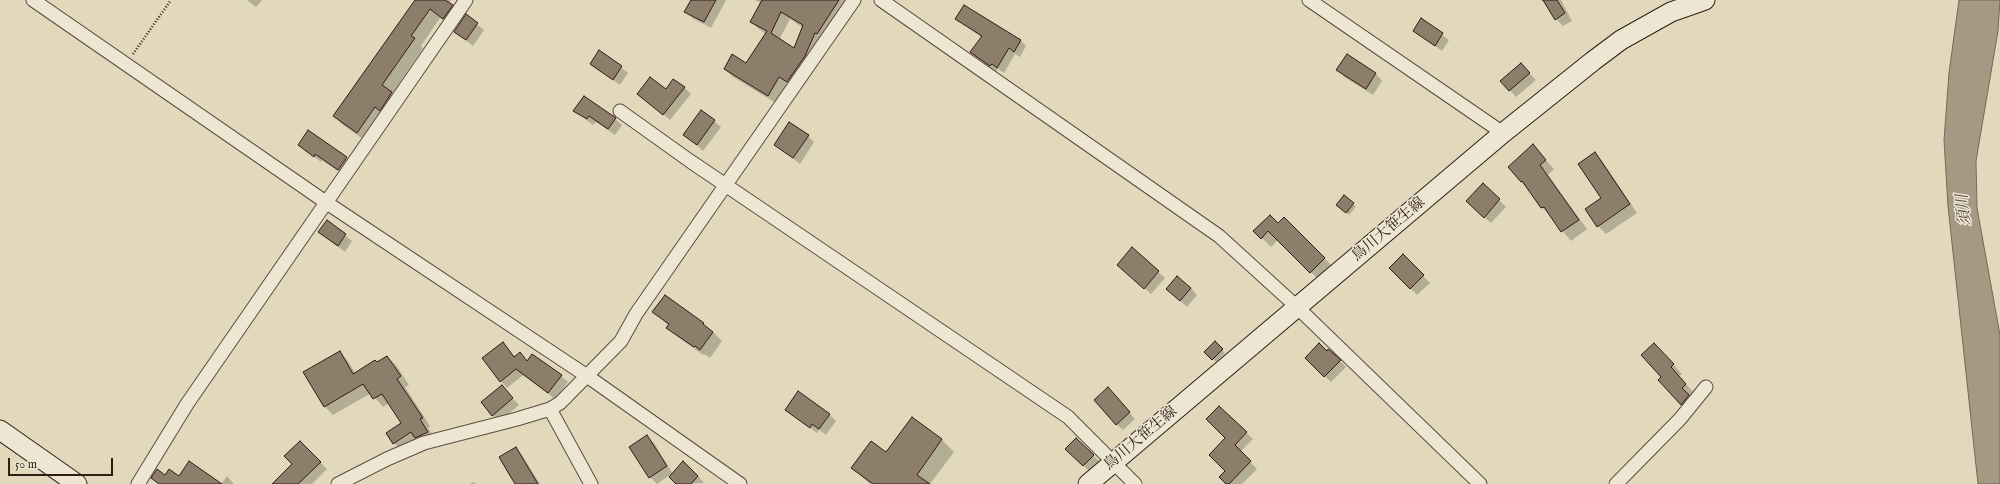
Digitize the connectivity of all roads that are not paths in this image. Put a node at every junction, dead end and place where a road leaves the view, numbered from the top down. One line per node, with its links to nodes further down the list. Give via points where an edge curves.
1 (33, 0): 11 (street)
2 (466, 0): 11 (street)
3 (854, 0): 10 (street)
4 (880, 0): 12 (street, via 1219,236)
5 (1309, 0): 9 (street)
6 (1705, 0): 7 (street, 鳥川大笹生線)
7 (1669, 6): 9 (street, 鳥川大笹生線, via 1621,40)
8 (620, 111): 10 (street)
9 (1503, 133): 12 (street, 鳥川大笹生線)
10 (726, 186): 13 (street, via 636,314 621,341); 17 (street, via 1068,417)
11 (327, 203): 13 (street); 19 (street, via 187,404)
12 (1297, 307): 17 (street, 鳥川大笹生線); 25 (street)
13 (587, 376): 15 (street, via 560,403); 22 (street)
14 (1706, 387): 26 (street, via 1680,419)
15 (550, 409): 20 (street, via 424,443); 21 (street)
16 (0, 430): 18 (street)
17 (1113, 463): 23 (street, 鳥川大笹生線); 24 (street)
18 (77, 484)
19 (138, 484)
20 (338, 484)
21 (591, 484)
22 (740, 484)
23 (1088, 484)
24 (1135, 484)
25 (1480, 484)
26 (1616, 484)

